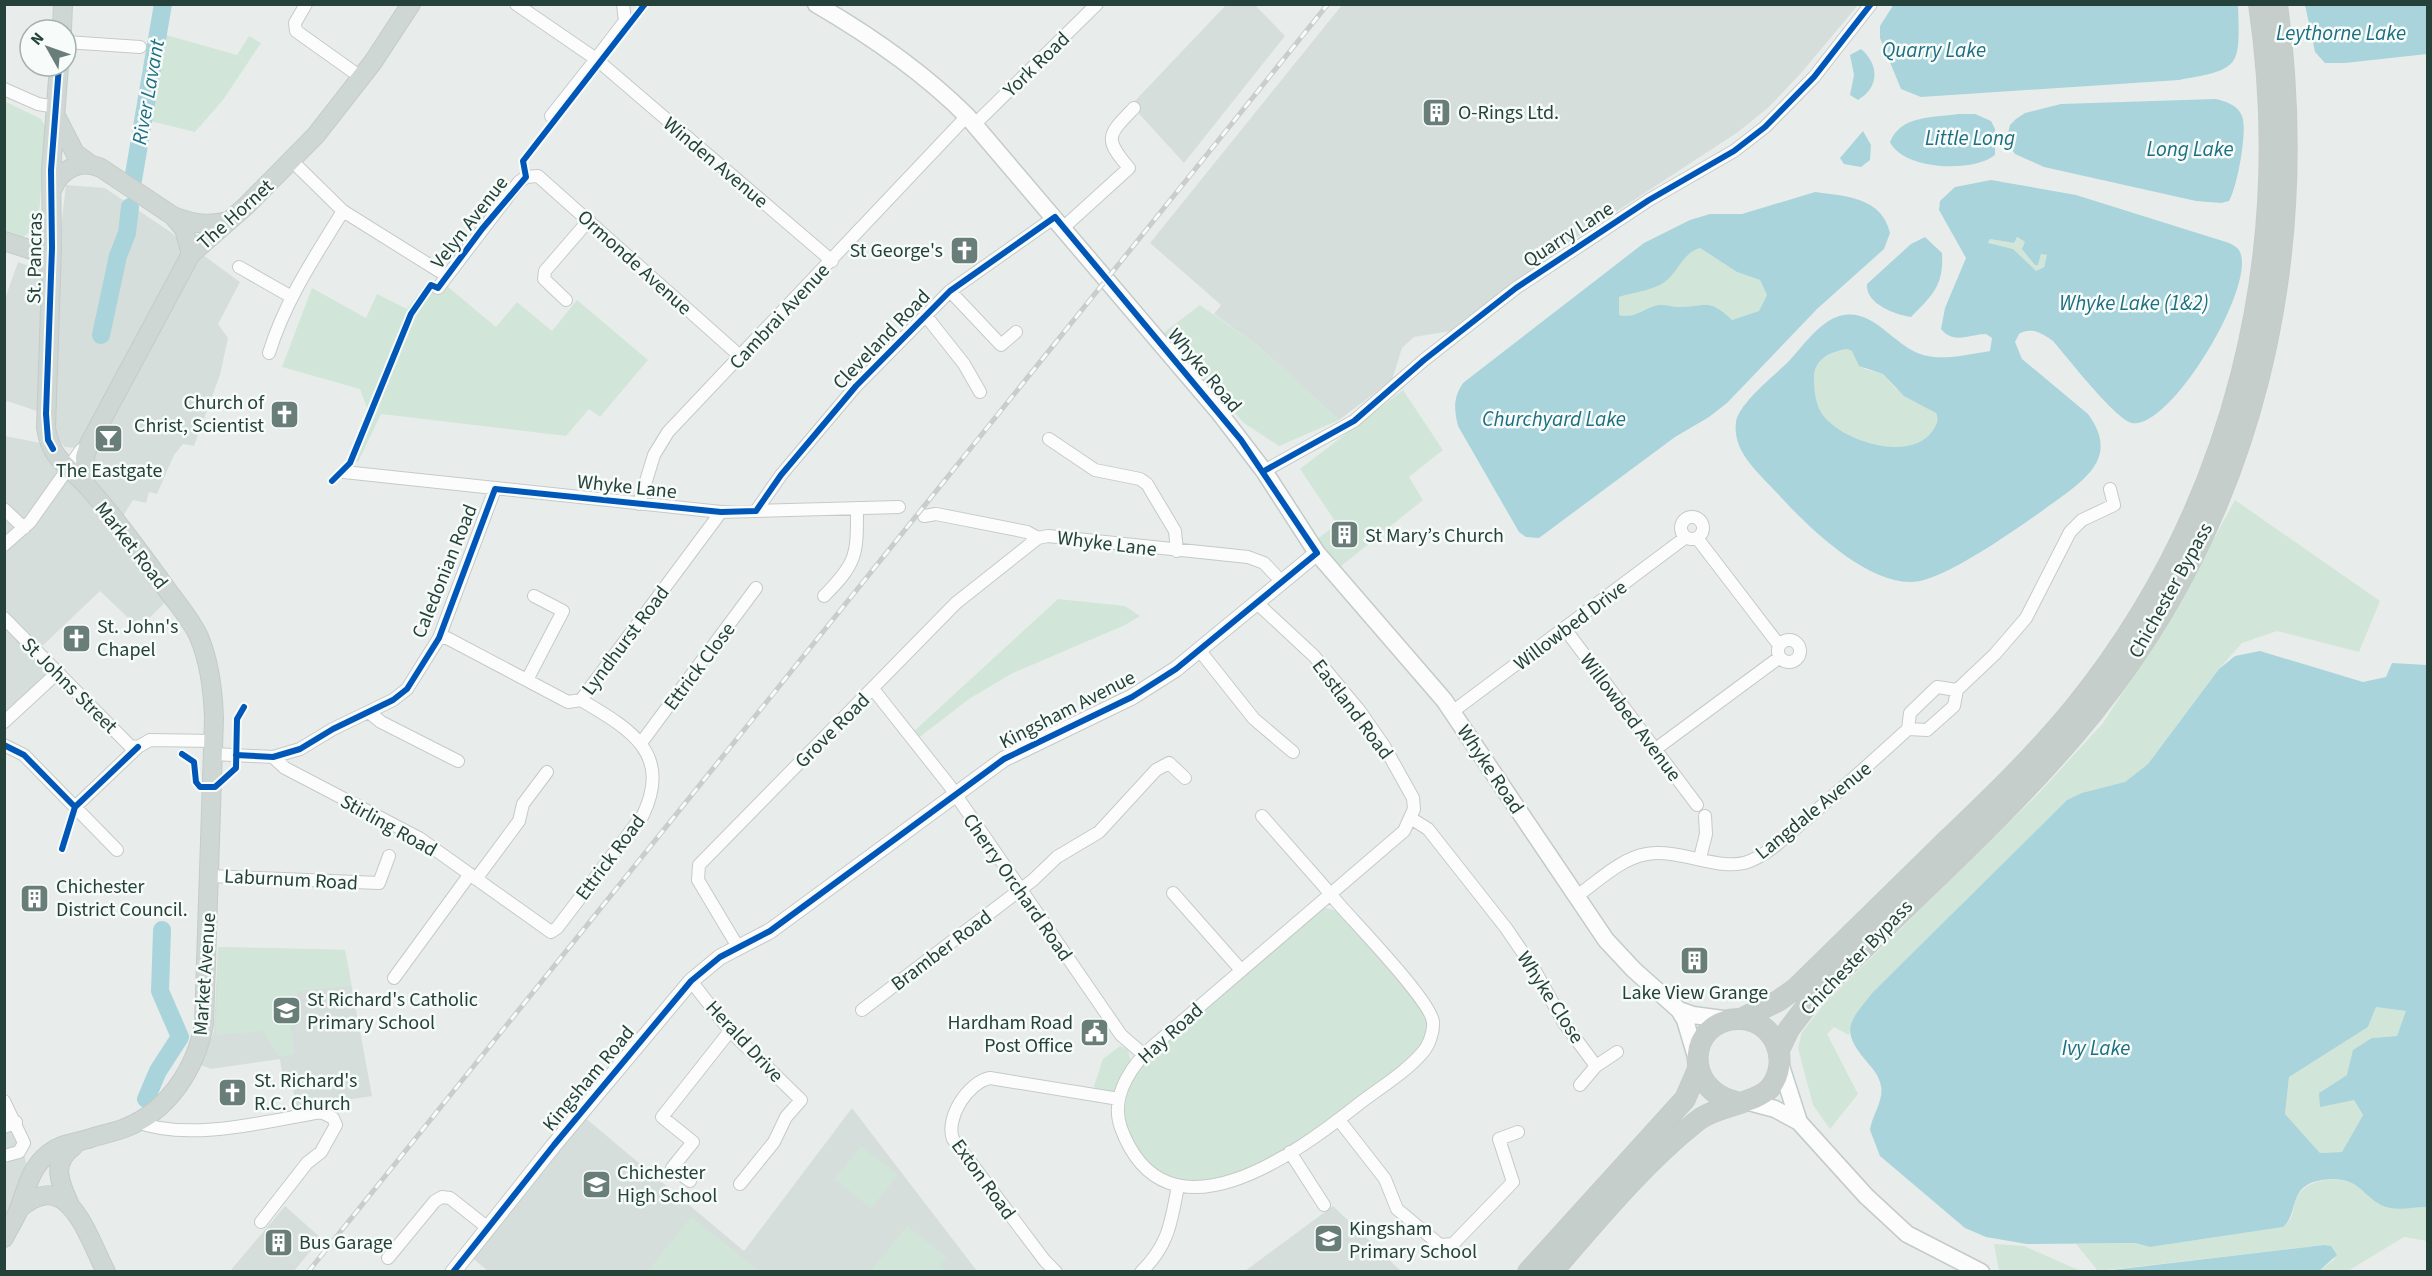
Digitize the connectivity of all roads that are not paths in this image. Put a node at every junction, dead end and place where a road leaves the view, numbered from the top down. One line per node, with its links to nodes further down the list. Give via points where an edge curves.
1 (306, 4): 14 (street, via 295,23 296,31)
2 (411, 4): 14 (main road, The Hornet)
3 (516, 4): 12 (street, Winden Avenue)
4 (623, 4): 12 (street, via 625,21)
5 (816, 4): 19 (main road, Whyke Road, via 892,52)
6 (1097, 4): 19 (street, York Road)
7 (1871, 4): 49 (street, Quarry Lane, via 1814,77 1765,127 1734,151 1649,200 1516,288 1354,421)
8 (2259, 4): 117 (highway, Chichester Bypass, via 2268,69 2271,142 2262,282 2242,373 2219,450 2166,570 2103,670 2009,780 1795,989 1778,1001)
9 (2277, 4): 121 (highway, Chichester Bypass, via 2289,135 2279,280 2245,427 2199,543 2155,624 2094,711 2023,790 1809,1003 1789,1029)
10 (78, 43): 11 (street)
11 (140, 47)
12 (598, 61): 18 (street); 32 (street, Winden Avenue)
13 (58, 78): 17 (main road, St. Pancras)
14 (362, 78): 20 (main road, The Hornet)
15 (4, 89): 17 (street)
16 (1134, 108): 29 (street, Cleveland Road, via 1110,137 1111,146 1129,168)
17 (55, 110): 21 (main road, via 71,148); 23 (main road, St. Pancras)
18 (551, 116)
19 (971, 120): 29 (main road, Whyke Road); 32 (street, Cambrai Avenue)
20 (292, 161): 24 (street, Velyn Avenue); 28 (main road, The Hornet)
21 (90, 164): 23 (main road, via 69,168); 25 (main road)
22 (526, 177): 27 (street, Ormonde Avenue, via 543,178); 35 (street, Velyn Avenue)
23 (53, 188): 26 (main road, St. Pancras)
24 (343, 211): 35 (street, Velyn Avenue); 38 (street)
25 (173, 216): 28 (main road, via 193,224); 31 (main road, via 184,229)
26 (50, 218): 30 (main road, via 35,238); 34 (main road, St. Pancras)
27 (589, 220): 39 (street, via 543,275); 43 (street, Ormonde Avenue)
28 (230, 221): 31 (main road, The Hornet)
29 (1059, 222): 37 (street, Cleveland Road); 49 (main road, Whyke Road)
30 (10, 242): 34 (main road, via 38,252)
31 (191, 254): 46 (main road, The Hornet)
32 (832, 261): 43 (street, Cambrai Avenue)
33 (239, 267): 38 (street)
34 (51, 270): 47 (main road, St. Pancras, via 46,428)
35 (447, 276): 36 (street, Velyn Avenue)
36 (438, 288)
37 (950, 291): 40 (street, Cleveland Road); 41 (street, via 1001,345)
38 (290, 296): 42 (street)
39 (566, 300)
40 (926, 316): 44 (street, via 964,364); 58 (street, Cleveland Road, via 856,386 781,474)
41 (1016, 332)
42 (269, 353)
43 (741, 357): 54 (street, Cambrai Avenue, via 660,443)
44 (980, 392)
45 (1049, 439): 64 (street, via 1095,470 1140,479 1147,484 1175,531)
46 (85, 447): 47 (main road, via 65,453); 48 (street, The Hornet); 51 (main road)
47 (53, 450): 48 (main road, Market Road)
48 (68, 469): 51 (main road, Market Road); 61 (street, The Hornet)
49 (1264, 471): 65 (main road, Whyke Road)
50 (344, 472): 52 (street, Whyke Lane)
51 (86, 485): 87 (main road, Market Road, via 198,635 210,672)
52 (495, 489): 54 (street, Whyke Lane); 73 (street, Caledonian Road)
53 (2110, 489): 78 (street, Langdale Avenue, via 2114,505 2082,520 2070,532 2026,618)
54 (639, 504): 59 (street, Whyke Lane)
55 (899, 507): 56 (street, Whyke Lane)
56 (857, 508): 58 (street, Whyke Lane); 69 (street, via 854,560)
57 (4, 509): 61 (street)
58 (756, 511): 59 (street, Whyke Lane)
59 (721, 512): 79 (street, Lyndhurst Road)
60 (924, 516): 62 (street, Whyke Lane, via 936,514)
61 (24, 528): 63 (street, The Hornet)
62 (1038, 537): 64 (street, Whyke Lane); 77 (street, Grove Road, via 956,603)
63 (4, 545)
64 (1177, 551): 66 (street, Whyke Lane, via 1259,560)
65 (1317, 553): 66 (street, Kingsham Avenue); 80 (main road, Whyke Road)
66 (1282, 582): 70 (street, Kingsham Avenue)
67 (756, 588): 84 (street, Ettrick Close)
68 (534, 596): 76 (street, via 563,611)
69 (824, 596)
70 (1257, 603): 74 (street, Kingsham Avenue); 99 (street, Eastland Road, via 1314,656 1359,710 1413,798)
71 (4, 618): 75 (street, St Johns Street)
72 (1565, 629): 80 (street, Willowbed Drive); 88 (street, Willowbed Avenue); 88 (street, Willowbed Drive, via 1692,537 1780,651)
73 (439, 638): 76 (street, Lyndhurst Road, via 447,638); 81 (street, Caledonian Road, via 407,689)
74 (1200, 651): 89 (street, via 1254,718); 94 (street, Kingsham Avenue, via 1132,697 1004,759)
75 (57, 673): 82 (street); 86 (street, St Johns Street, via 130,746)
76 (527, 680): 79 (street, Lyndhurst Road, via 568,702)
77 (873, 689): 94 (street, Cherry Orchard Road); 111 (street, Grove Road, via 699,866 698,880)
78 (1957, 690): 83 (street, Langdale Avenue, via 1954,706 1928,730); 83 (street, Langdale Avenue, via 1937,687 1910,713)
79 (581, 700): 84 (street, Ettrick Road, via 619,723)
80 (1452, 712): 108 (main road, Whyke Road)
81 (370, 713): 90 (street, Caledonian Road, via 300,749); 91 (street)
82 (4, 722)
83 (1908, 729): 102 (street, Langdale Avenue, via 1783,839 1751,861 1729,866)
84 (641, 743): 110 (street, Ettrick Road, via 652,772 653,795 644,815)
85 (4, 745): 96 (street, via 24,755)
86 (138, 747): 87 (street, St Johns Street, via 150,740); 96 (street, St Johns Street)
87 (214, 747): 90 (street); 103 (main road, Market Avenue)
88 (1656, 748): 95 (street, Willowbed Avenue)
89 (1293, 752)
90 (273, 756): 104 (street, Stirling Road, via 285,768 419,838)
91 (458, 761)
92 (547, 772): 104 (street, via 524,804 519,821)
93 (1185, 778): 105 (street, Bramber Road, via 1169,763 1155,770 1099,832 1057,857)
94 (954, 793): 105 (street, Cherry Orchard Road); 109 (street, Kingsham Avenue)
95 (1697, 805)
96 (75, 807): 100 (street)
97 (1262, 816): 107 (street)
98 (1705, 816): 102 (street, via 1706,834)
99 (1412, 819): 107 (street, Hay Road, via 1404,831); 123 (street, Whyke Close, via 1428,829 1506,928 1564,1023)
100 (117, 850)
101 (389, 856): 103 (street, Laburnum Road, via 379,883)
102 (1700, 858): 108 (street, Langdale Avenue, via 1645,854 1626,862)
103 (210, 876): 129 (main road, Market Avenue, via 201,1041 177,1088)
104 (473, 876): 110 (street, Stirling Road); 113 (street)
105 (1020, 890): 115 (street, Bramber Road); 120 (street, Cherry Orchard Road, via 1121,1035)
106 (1173, 893): 112 (street)
107 (1330, 894): 112 (street, Hay Road); 128 (street, Hay Road, via 1429,1009 1433,1022 1425,1050)
108 (1577, 896): 116 (main road, Whyke Road, via 1606,940)
109 (770, 931): 111 (street, Kingsham Road)
110 (551, 932)
111 (738, 947): 114 (street, Kingsham Road)
112 (1241, 970): 120 (street, Hay Road)
113 (394, 978)
114 (691, 981): 118 (street, Herald Drive); 143 (street, Kingsham Road)
115 (862, 1010)
116 (1679, 1010): 117 (main road, Whyke Road); 122 (main road, Whyke Road)
117 (1735, 1019): 121 (highway, via 1754,1021 1765,1028 1774,1038); 122 (highway, via 1719,1023 1703,1039)
118 (730, 1031): 136 (street, via 662,1117 693,1142 672,1168); 137 (street, Herald Drive, via 801,1100)
119 (1617, 1052): 123 (street)
120 (1143, 1054): 125 (street, Hay Road, via 1128,1074)
121 (1780, 1056): 127 (highway, via 1777,1076 1769,1088 1758,1097); 130 (main road)
122 (1698, 1065): 127 (highway, via 1711,1092); 150 (highway, via 1685,1099)
123 (1596, 1066): 124 (street)
124 (1580, 1085)
125 (1119, 1099): 138 (street, Hay Road, via 1120,1124 1131,1152 1144,1167); 148 (street, Exton Road, via 990,1078 974,1084 951,1119 949,1130 953,1139)
126 (4, 1101): 131 (street)
127 (1740, 1102): 130 (main road, via 1775,1108); 151 (highway, via 1699,1119 1668,1146)
128 (1339, 1120): 132 (street, via 1386,1179 1397,1209 1440,1245 1453,1244 1513,1182 1494,1140); 134 (street, Hay Road)
129 (137, 1122): 133 (main road, Market Avenue); 142 (street, via 149,1127 192,1130 321,1112 333,1118 336,1125 321,1152 307,1163)
130 (1800, 1122): 152 (main road, via 1906,1234)
131 (10, 1124): 135 (street, via 22,1134 22,1150)
132 (1518, 1132)
133 (80, 1142): 140 (main road, via 65,1152 59,1162 60,1185); 141 (main road, Market Avenue, via 63,1144 40,1162 29,1179)
134 (1290, 1152): 138 (street, Hay Road, via 1228,1183 1206,1188); 139 (street)
135 (4, 1156)
136 (690, 1181)
137 (740, 1184)
138 (1178, 1186): 149 (street, via 1167,1240)
139 (1324, 1205)
140 (71, 1206): 141 (main road, via 61,1197 44,1194); 146 (main road)
141 (19, 1209): 144 (main road, Market Avenue)
142 (261, 1222)
143 (488, 1228): 145 (street, via 450,1198 442,1197); 147 (street, Kingsham Road)
144 (4, 1238)
145 (388, 1258)
146 (106, 1272)
147 (453, 1272)
148 (1056, 1272)
149 (1141, 1272)
150 (1528, 1272)
151 (1552, 1272)
152 (1981, 1272)

